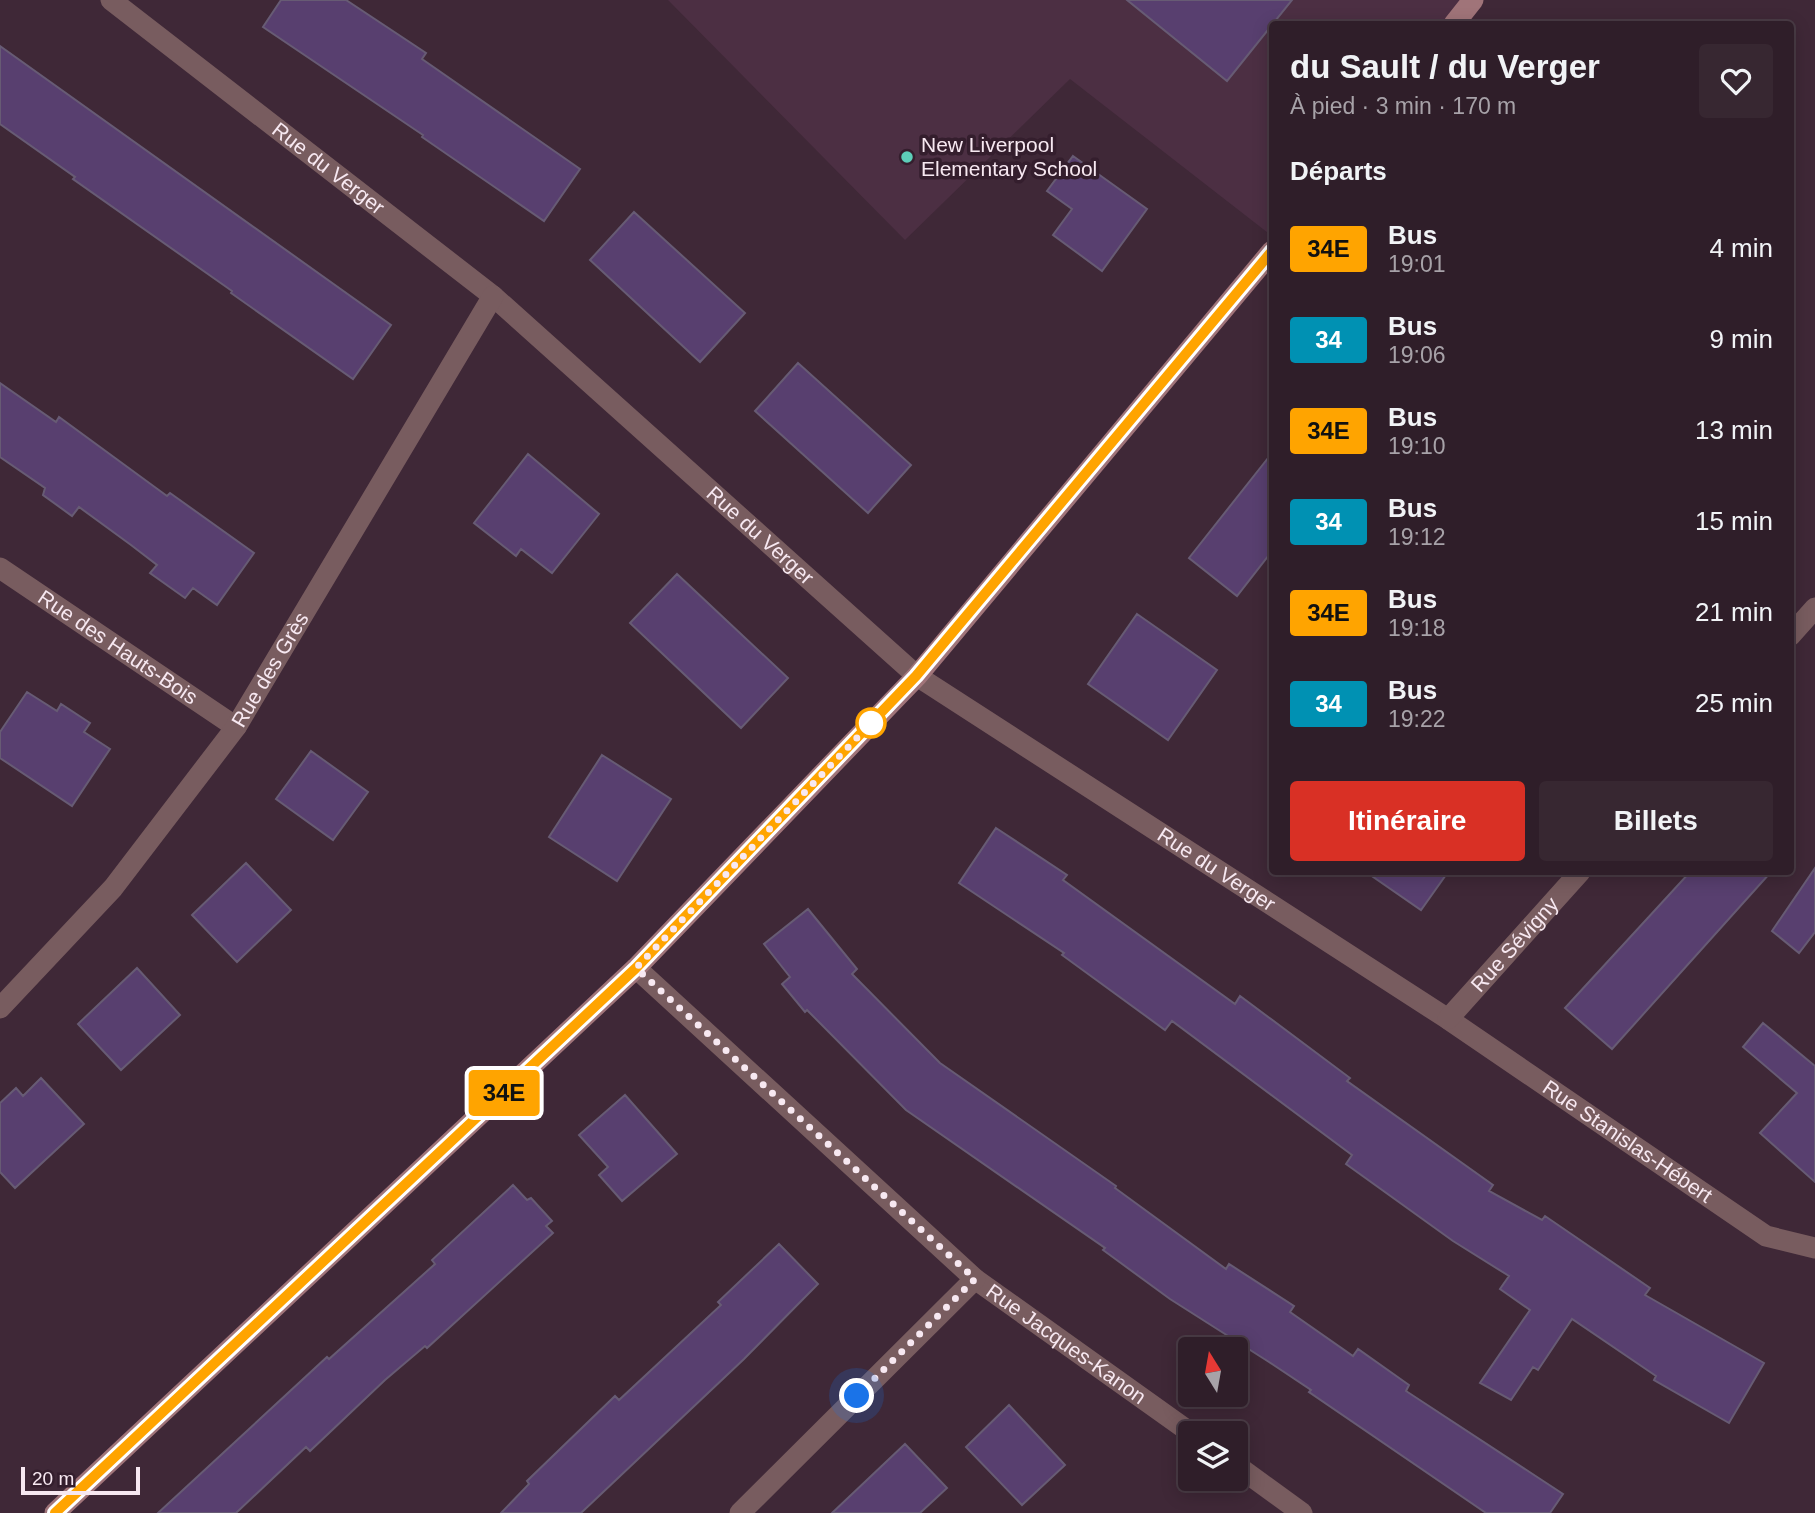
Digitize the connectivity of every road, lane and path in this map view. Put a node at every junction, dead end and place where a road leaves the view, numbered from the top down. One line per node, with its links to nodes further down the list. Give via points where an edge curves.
1 (111, 0): 5 (street, Rue du Verger)
2 (1473, 0): 3 (street)
3 (1456, 21)
4 (1269, 255): 9 (street)
5 (493, 296): 9 (street, Rue du Verger); 10 (street, Rue des Grès)
6 (0, 568): 10 (street, Rue des Hauts-Bois)
7 (1815, 608): 8 (street)
8 (1794, 632)
9 (916, 676): 12 (street); 14 (street, Rue du Verger)
10 (236, 727): 13 (street, Rue des Grès, via 113,888)
11 (1577, 875): 14 (street, Rue Sévigny)
12 (636, 968): 16 (street, Rue Jacques-Kanon); 19 (street)
13 (0, 1008)
14 (1448, 1018): 15 (street, Rue Stanislas-Hébert, via 1766,1236)
15 (1815, 1248)
16 (975, 1279): 17 (street, Rue Jacques-Kanon); 20 (street)
17 (1178, 1424)
18 (1248, 1474): 21 (street)
19 (55, 1513)
20 (740, 1513)
21 (1302, 1513)

